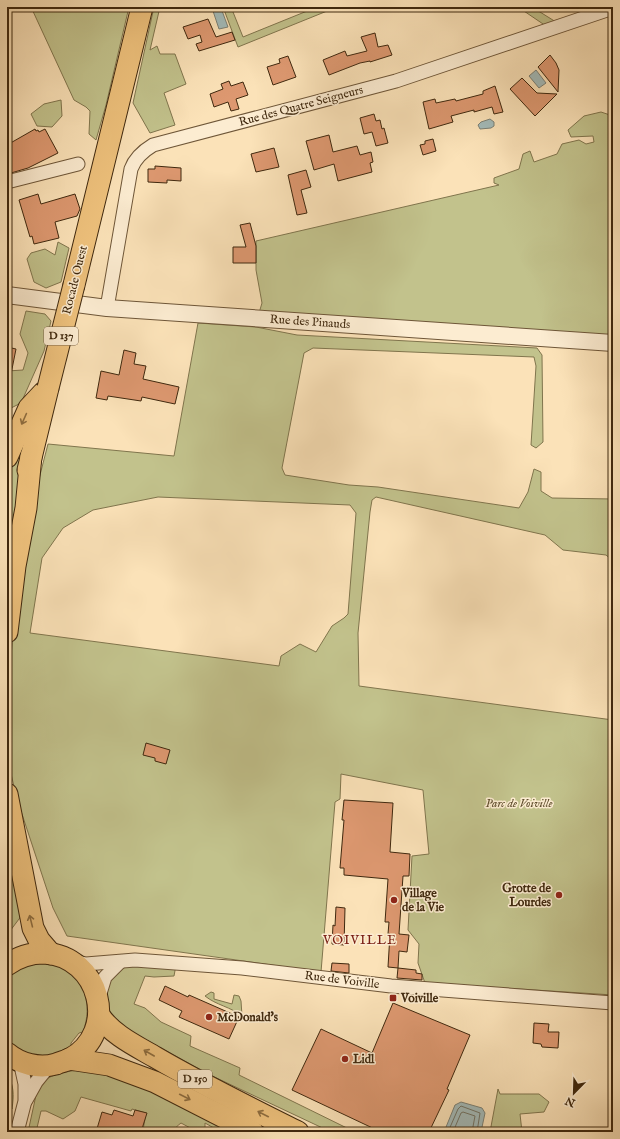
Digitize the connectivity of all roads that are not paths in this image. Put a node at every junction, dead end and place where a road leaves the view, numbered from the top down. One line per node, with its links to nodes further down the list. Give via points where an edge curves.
1 (142, 7): 8 (main road, Rocade Ouest / D 137, bridge)
2 (613, 8): 6 (street, Rue des Quatre Seigneurs, via 396,81 145,149 131,169)
3 (78, 164): 4 (street)
4 (7, 182)
5 (7, 295): 6 (street, Rue des Pinauds)
6 (107, 308): 7 (street, Rue des Pinauds)
7 (613, 343)
8 (48, 388): 9 (main road, Rocade Ouest); 10 (main road, D 137, one-way to 10, via 29,408)
9 (31, 456): 11 (main road, Rocade Ouest); 12 (main road, via 26,508 15,566)
10 (7, 457)
11 (7, 554)
12 (7, 632)
13 (7, 794): 14 (main road, one-way to 13, via 39,940 33,928)
14 (60, 956): 15 (street, Rue de Voiville, via 86,964); 16 (main road, via 38,953 13,961); 18 (main road, via 80,967 88,976 95,988)
15 (120, 962): 17 (street, Rue de Voiville, via 135,960 242,968 391,986); 18 (street, via 105,977)
16 (7, 966)
17 (613, 1003)
18 (99, 1008): 20 (main road, via 96,1029 90,1041); 25 (main road, D 150, one-way to 18, via 143,1050 103,1022)
19 (13, 1057): 21 (main road, via 34,1065); 22 (street, via 25,1084)
20 (69, 1059): 21 (main road); 24 (main road, D 150, one-way to 24, via 109,1065 155,1082)
21 (49, 1066): 22 (street)
22 (25, 1101): 23 (street)
23 (17, 1132)
24 (254, 1132)
25 (298, 1132)

